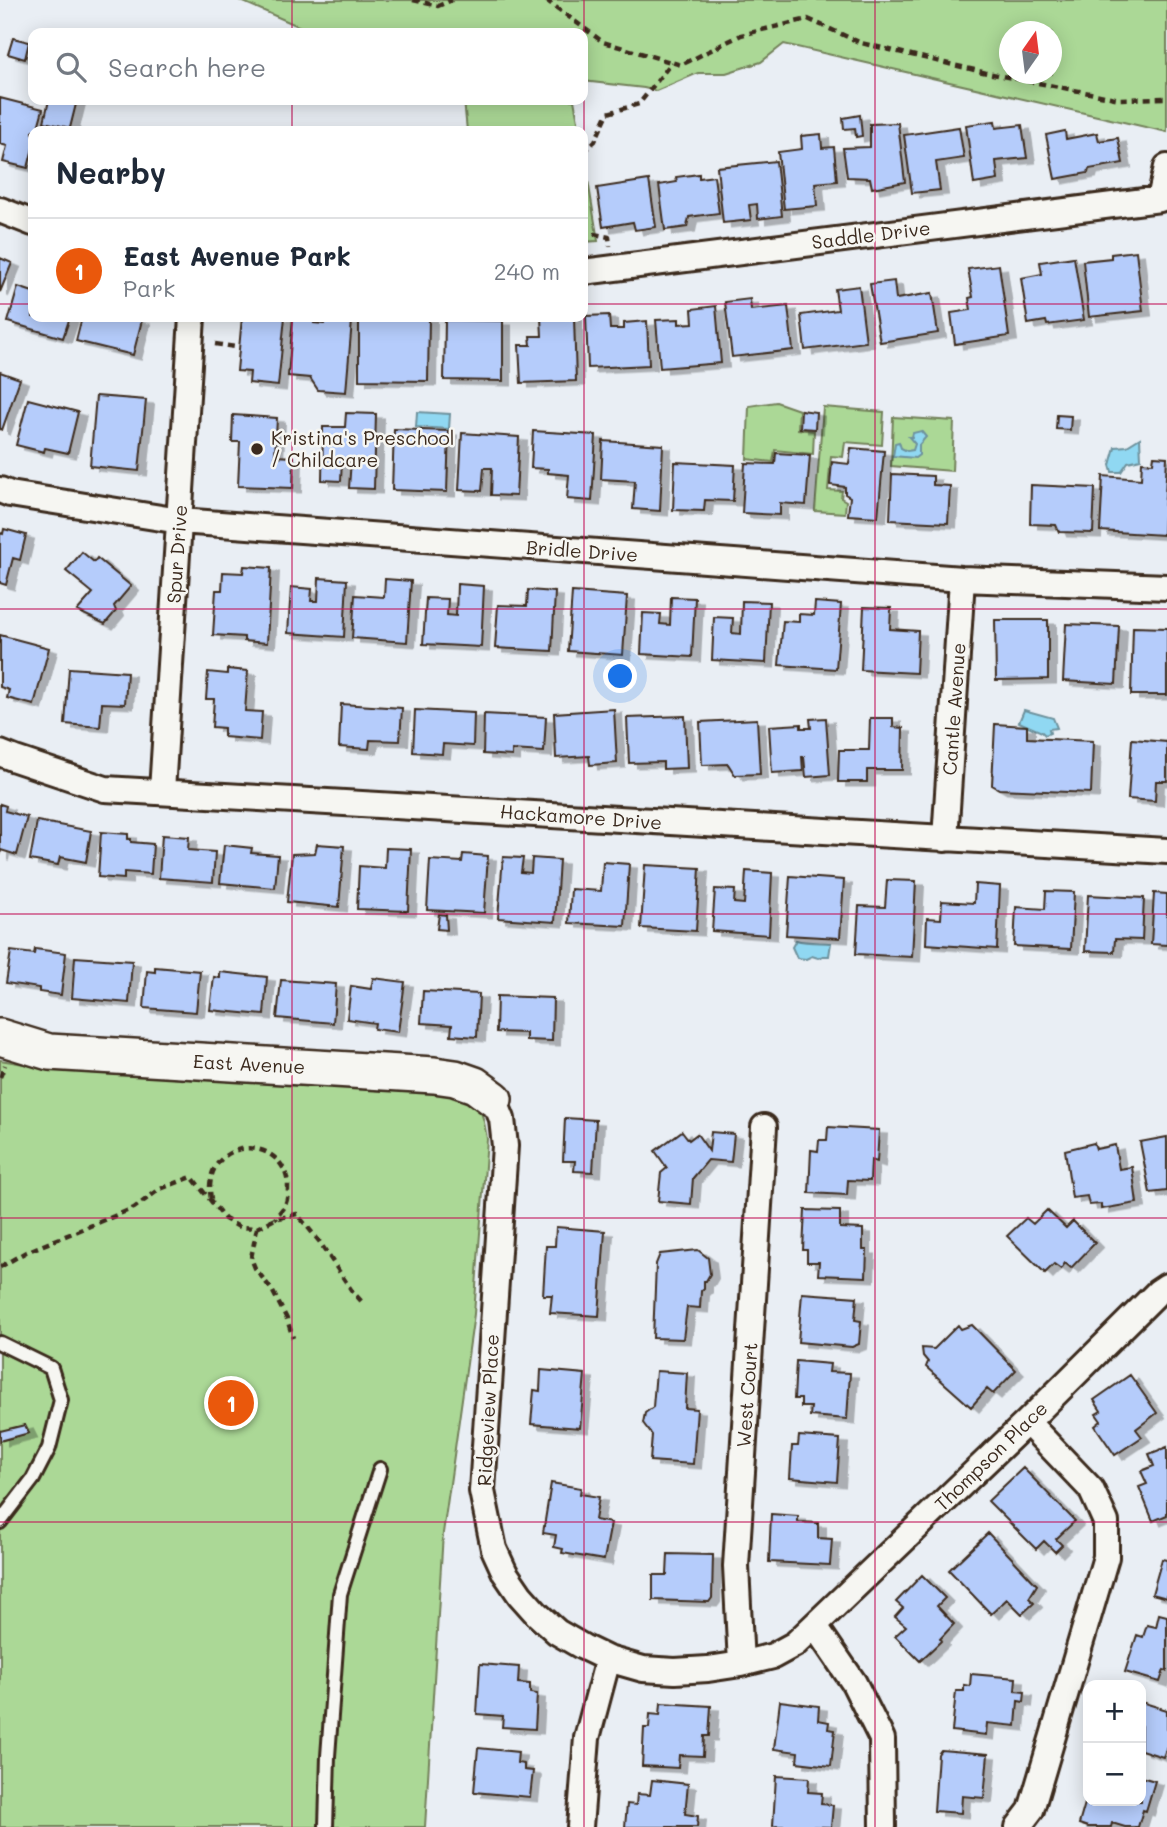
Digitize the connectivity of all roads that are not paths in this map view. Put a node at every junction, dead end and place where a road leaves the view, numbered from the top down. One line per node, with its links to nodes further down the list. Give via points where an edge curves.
1 (1167, 167): 4 (street, Saddle Drive, via 1160,199)
2 (0, 210): 3 (street)
3 (28, 221)
4 (588, 271)
5 (192, 322): 7 (street, Spur Drive)
6 (0, 490): 7 (street, Bridle Drive)
7 (180, 521): 8 (street, Bridle Drive); 11 (street, Spur Drive)
8 (962, 579): 9 (street, Bridle Drive); 12 (street, Cantle Avenue)
9 (1167, 587)
10 (0, 753): 11 (street, Hackamore Drive, via 105,789)
11 (162, 791): 12 (street, Hackamore Drive)
12 (945, 839): 13 (street, Hackamore Drive)
13 (1167, 851)
14 (0, 1037): 15 (street, East Avenue, via 49,1052 434,1075 475,1085)
15 (494, 1099): 23 (street, Ridgeview Place, via 505,1146 482,1491 487,1520 494,1549 520,1595 557,1632)
16 (764, 1127): 24 (street, West Court, via 736,1566)
17 (1167, 1286): 19 (street, Thompson Place)
18 (0, 1343): 21 (lane, via 51,1368 61,1401 49,1448 33,1479)
19 (1027, 1422): 22 (street, Thompson Place); 28 (street, via 1091,1489 1106,1522 1106,1557 1031,1810)
20 (380, 1468): 25 (lane, via 340,1594)
21 (0, 1522)
22 (815, 1626): 24 (street, Ridgeview Place, via 773,1656); 27 (street, via 854,1683 882,1739)
23 (608, 1659): 24 (street, Ridgeview Place, via 643,1669 675,1671); 26 (street, via 587,1738)
24 (741, 1664)
25 (326, 1827)
26 (580, 1827)
27 (883, 1827)
28 (1018, 1827)

